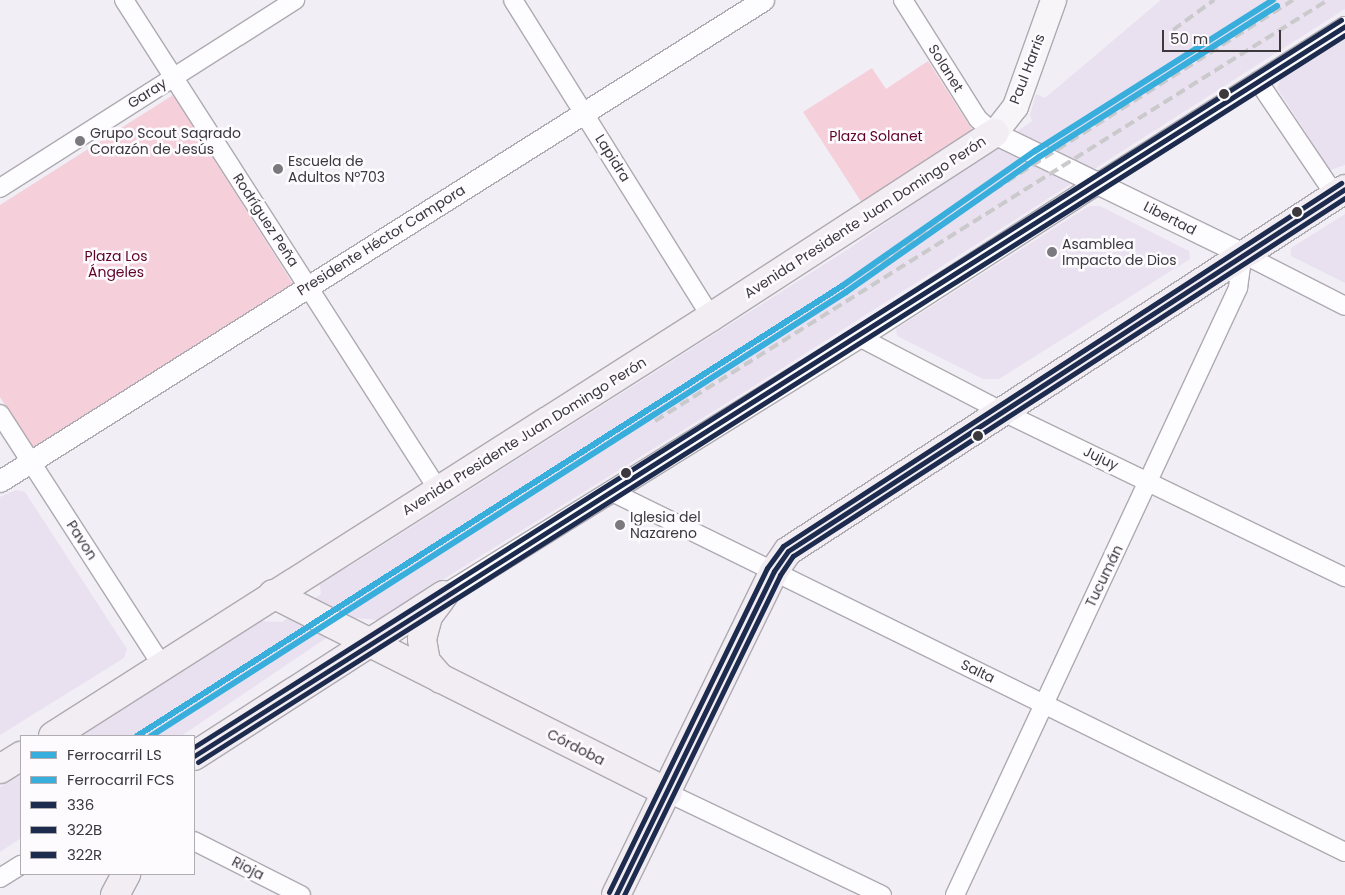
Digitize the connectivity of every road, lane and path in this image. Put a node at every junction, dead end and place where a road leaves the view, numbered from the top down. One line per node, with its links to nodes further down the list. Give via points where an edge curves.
1 (124, 0): 8 (street, Rodríguez Peña)
2 (295, 0): 8 (street, Garay)
3 (513, 0): 10 (street, Lapidra)
4 (762, 0): 10 (street, Presidente Héctor Campora)
5 (903, 0): 11 (street, Solanet, via 978,119)
6 (1052, 0): 11 (main road, Paul Harris, via 1015,106)
7 (1345, 26): 9 (street)
8 (173, 76): 13 (street, Garay); 16 (street, Rodríguez Peña)
9 (1258, 81): 12 (street); 14 (street)
10 (584, 113): 16 (street, Presidente Héctor Campora); 18 (street, Lapidra)
11 (994, 133): 12 (street, Libertad); 18 (main road, Avenida Presidente Juan Domingo Perón)
12 (1099, 182): 15 (street, Libertad); 19 (street)
13 (0, 188)
14 (1340, 192): 15 (main road)
15 (1243, 254): 17 (street, Libertad); 20 (main road); 24 (street, Tucumán, via 1238,288)
16 (308, 285): 22 (street, Presidente Héctor Campora); 25 (street, Rodríguez Peña)
17 (1345, 306)
18 (711, 317): 25 (main road, Avenida Presidente Juan Domingo Perón)
19 (859, 336): 20 (street, Jujuy); 26 (street)
20 (1001, 411): 24 (street, Jujuy); 27 (main road, via 802,540 788,551)
21 (0, 414): 22 (street, Pavon)
22 (31, 461): 23 (street, Presidente Héctor Campora); 32 (street, Pavon)
23 (0, 481)
24 (1149, 482): 28 (street, Jujuy); 34 (street, Tucumán)
25 (439, 491): 29 (main road, Avenida Presidente Juan Domingo Perón)
26 (610, 491): 27 (street, Salta); 30 (street)
27 (774, 571): 34 (street, Salta); 39 (main road)
28 (1345, 577)
29 (273, 594): 31 (main road, Córdoba); 32 (main road, Avenida Presidente Juan Domingo Perón)
30 (444, 595): 31 (main road); 33 (main road, via 428,616 422,639 426,662)
31 (371, 644): 33 (main road, Córdoba); 36 (main road)
32 (163, 667): 35 (main road, Avenida Presidente Juan Domingo Perón)
33 (441, 678): 39 (main road, Córdoba)
34 (1044, 702): 41 (street, Salta); 49 (street, Tucumán)
35 (55, 735)
36 (195, 755)
37 (20, 757): 38 (main road)
38 (0, 769)
39 (668, 794): 47 (main road); 48 (street, Córdoba)
40 (195, 842): 46 (street, Rioja)
41 (1345, 852)
42 (20, 866): 44 (street)
43 (125, 875): 45 (main road)
44 (0, 878)
45 (115, 895)
46 (302, 895)
47 (616, 895)
48 (882, 895)
49 (955, 895)

